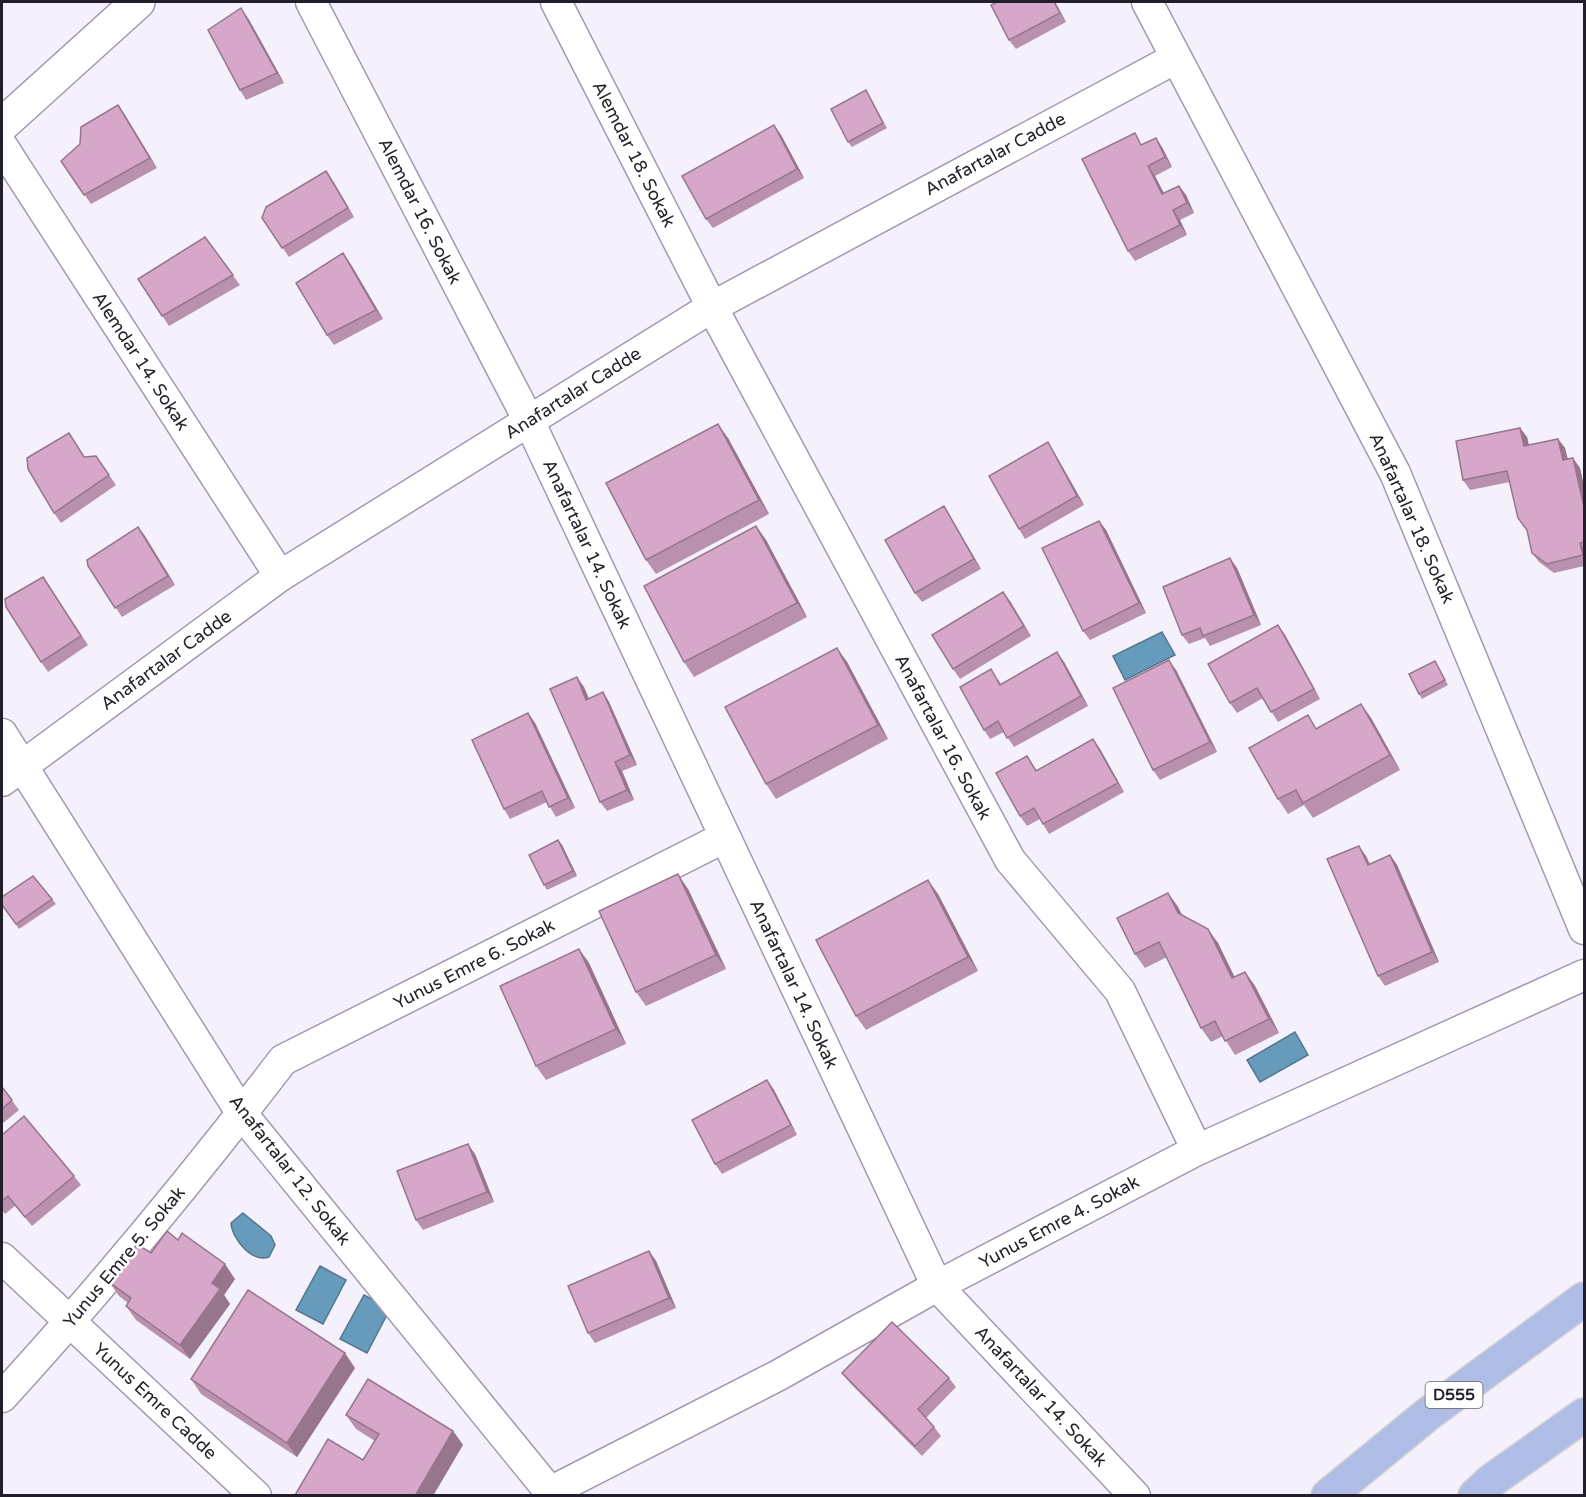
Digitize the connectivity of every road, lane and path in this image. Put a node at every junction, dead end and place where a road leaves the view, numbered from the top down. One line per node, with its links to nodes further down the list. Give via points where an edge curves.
1 (138, 2): 6 (street)
2 (311, 2): 9 (street, Alemdar 16. Sokak)
3 (556, 2): 8 (street, Alemdar 18. Sokak)
4 (1147, 2): 5 (street, Anafartalar 18. Sokak)
5 (1176, 58): 8 (street, Anafartalar Cadde); 14 (street, Anafartalar 18. Sokak, via 1395,473)
6 (2, 125)
7 (2, 146): 10 (street, Alemdar 14. Sokak)
8 (712, 307): 9 (street, Anafartalar Cadde); 17 (street, Anafartalar 16. Sokak, via 1010,860 1120,991)
9 (529, 421): 10 (street, Anafartalar Cadde); 13 (street, Anafartalar 14. Sokak)
10 (280, 576): 12 (street, Anafartalar Cadde)
11 (2, 734): 12 (street, Anafartalar 12. Sokak)
12 (11, 774): 16 (street, Anafartalar 12. Sokak)
13 (725, 837): 16 (street, Yunus Emre 6. Sokak, via 283,1060); 19 (street, Anafartalar 14. Sokak)
14 (1584, 929)
15 (1584, 975): 17 (street, Yunus Emre 4. Sokak)
16 (242, 1114): 21 (street, Yunus Emre 5. Sokak); 24 (street, Anafartalar 12. Sokak)
17 (1197, 1150): 19 (street, Yunus Emre 4. Sokak)
18 (2, 1258): 21 (street, Yunus Emre Cadde)
19 (937, 1286): 24 (street, Yunus Emre 4. Sokak, via 777,1376); 26 (street, Anafartalar 14. Sokak)
20 (1584, 1299): 27 (main road, D555, via 1428,1414)
21 (70, 1322): 22 (street, Yunus Emre 5. Sokak); 25 (street, Yunus Emre Cadde)
22 (2, 1397)
23 (1584, 1415): 28 (main road)
24 (549, 1494)
25 (255, 1496)
26 (1135, 1496)
27 (1328, 1496)
28 (1475, 1496)

